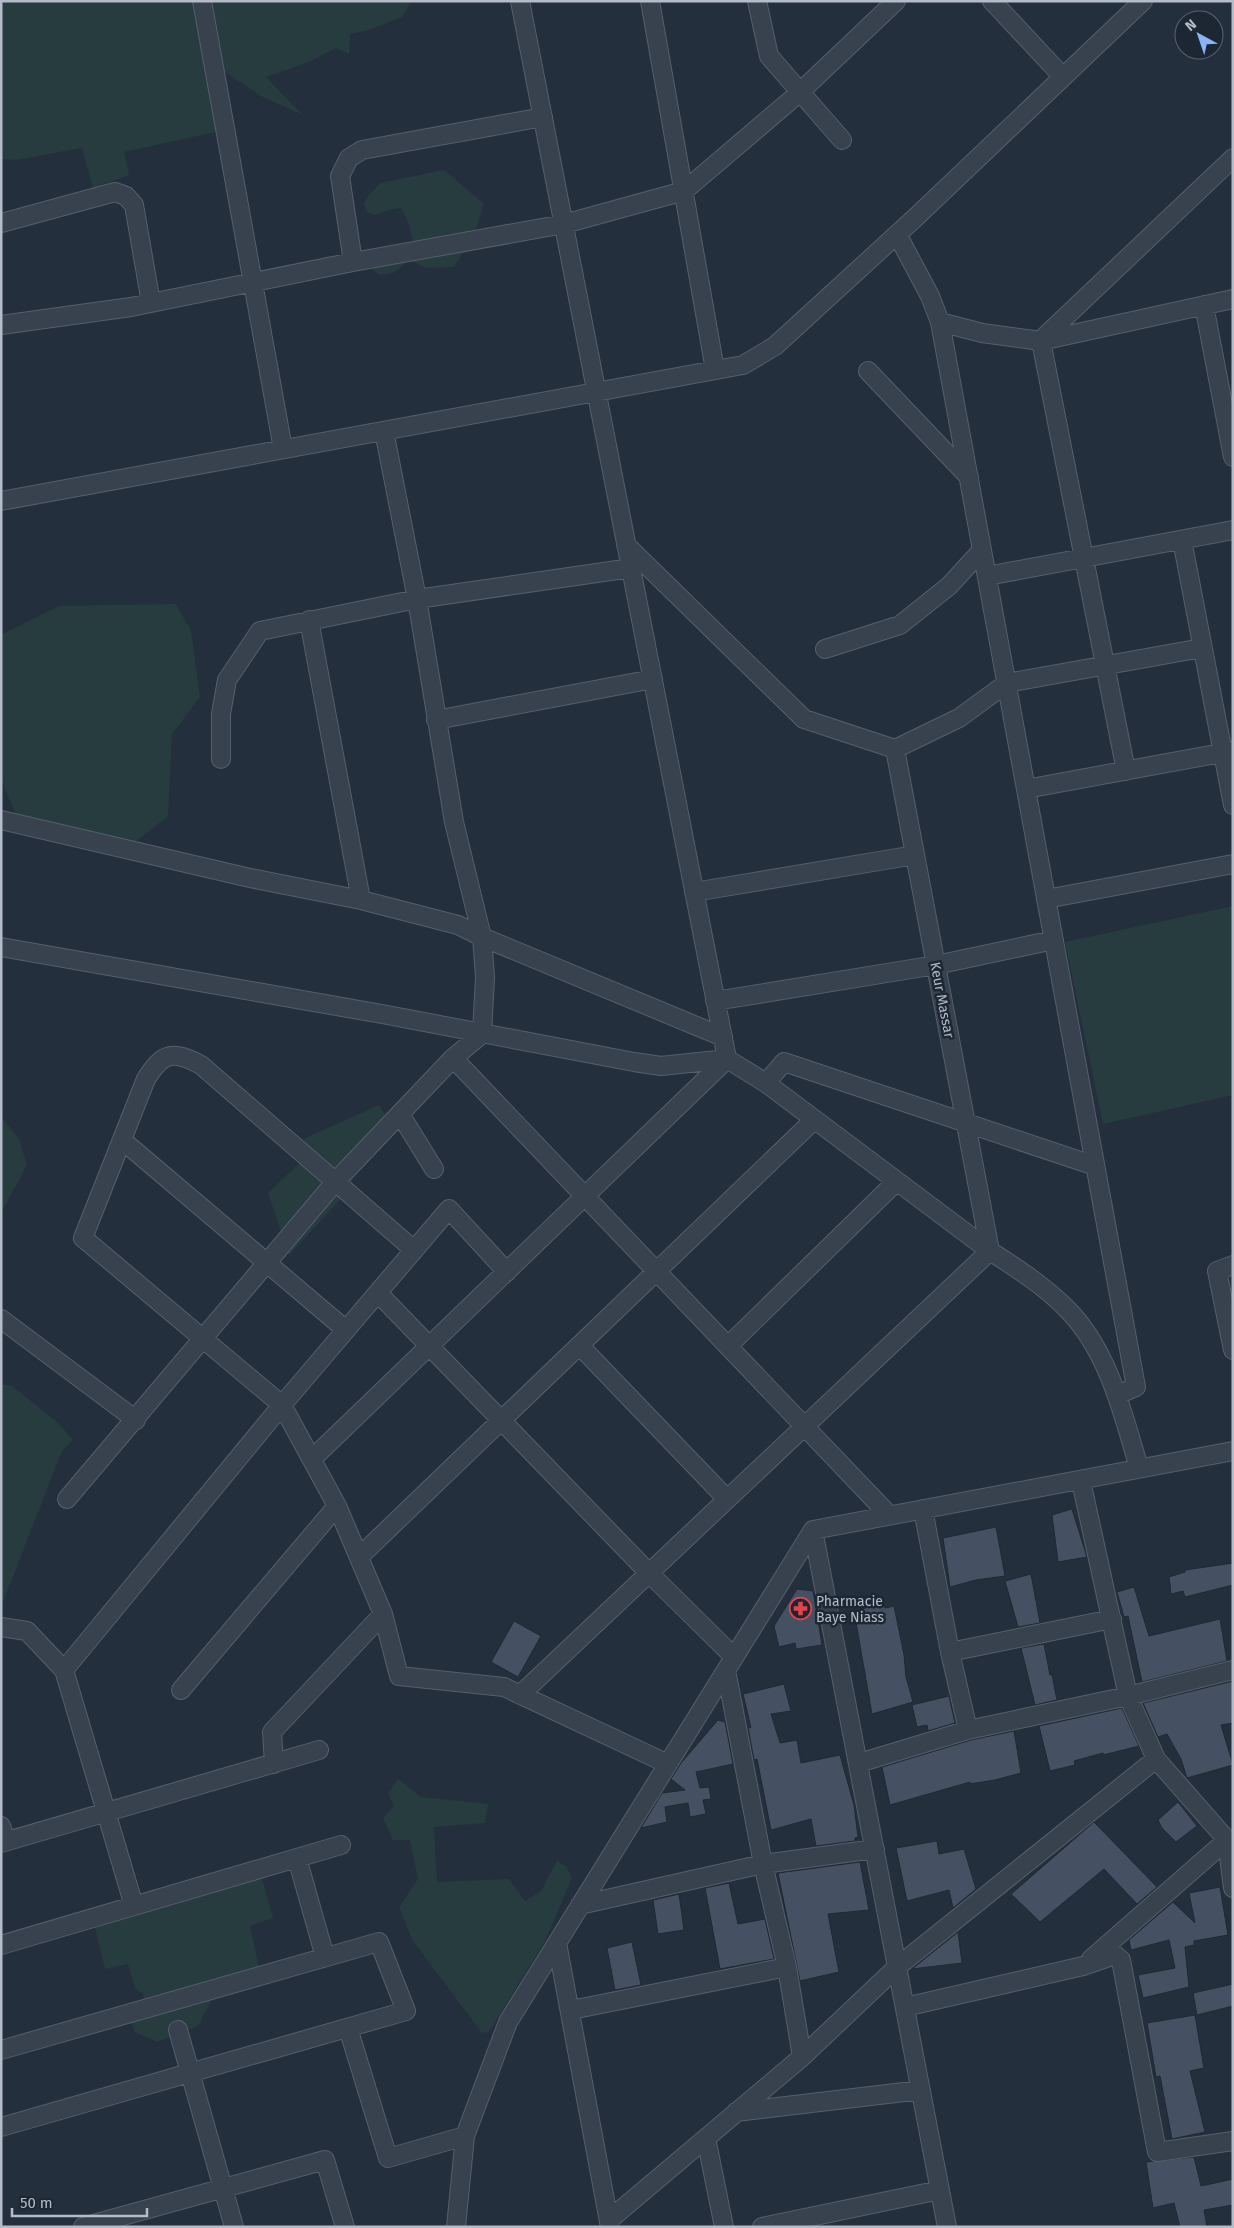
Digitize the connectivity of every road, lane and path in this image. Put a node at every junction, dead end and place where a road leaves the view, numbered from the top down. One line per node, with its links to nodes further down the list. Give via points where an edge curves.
1 (202, 1): 18 (street)
2 (520, 1): 10 (street)
3 (650, 1): 13 (street)
4 (758, 1): 9 (street, via 769,56)
5 (896, 1): 9 (street)
6 (992, 1): 8 (street)
7 (1143, 1): 8 (street)
8 (1063, 77): 16 (street)
9 (799, 93): 11 (street); 13 (street)
10 (543, 117): 15 (street); 17 (street, via 362,150 349,158 340,176)
11 (842, 140)
12 (1233, 158): 24 (street)
13 (684, 190): 15 (street); 25 (street)
14 (1, 223): 20 (street, via 115,192 126,196 134,205)
15 (564, 224): 17 (street); 27 (street)
16 (897, 234): 22 (street); 25 (street, via 775,346 743,366)
17 (353, 262): 18 (street)
18 (254, 282): 20 (street); 29 (street)
19 (1233, 299): 21 (street)
20 (151, 303): 23 (street)
21 (1204, 305): 24 (street); 30 (street)
22 (940, 322): 24 (street, via 982,333); 31 (street)
23 (1, 325)
24 (1041, 341): 37 (street)
25 (715, 370): 27 (street)
26 (868, 371): 31 (street)
27 (596, 392): 28 (street); 35 (street)
28 (384, 431): 29 (street); 40 (street)
29 (283, 449): 32 (street)
30 (1233, 456)
31 (969, 477): 36 (street)
32 (1, 501)
33 (1233, 530): 34 (street)
34 (1182, 540): 37 (street); 43 (street)
35 (626, 545): 38 (street); 48 (street, via 804,719)
36 (982, 550): 39 (street); 42 (street, via 949,586 900,625)
37 (1084, 558): 39 (street); 44 (street)
38 (631, 568): 40 (street); 45 (street)
39 (987, 576): 46 (street)
40 (417, 600): 41 (street); 47 (street)
41 (309, 620): 50 (street, via 260,631 227,680 221,714); 59 (street)
42 (825, 648)
43 (1202, 648): 44 (street); 49 (street)
44 (1105, 664): 46 (street); 51 (street)
45 (653, 680): 47 (street); 57 (street)
46 (1007, 683): 48 (street, via 959,718); 52 (street)
47 (436, 720): 60 (street, via 454,822)
48 (895, 749): 55 (street, Keur Massar)
49 (1228, 752): 51 (street); 53 (street)
50 (221, 759)
51 (1126, 771): 52 (street)
52 (1026, 790): 58 (street)
53 (1233, 804)
54 (1, 820): 59 (street, via 250,878)
55 (915, 855): 57 (street); 63 (street, Keur Massar)
56 (1233, 864): 58 (street)
57 (694, 892): 64 (street)
58 (1046, 899): 61 (street)
59 (361, 900): 60 (street, via 458,925)
60 (482, 937): 65 (street, via 485,977); 66 (street)
61 (1054, 940): 63 (street); 74 (street)
62 (1, 947): 65 (street)
63 (936, 966): 64 (street); 72 (street, Keur Massar)
64 (716, 1001): 66 (street)
65 (482, 1034): 67 (street); 68 (street, via 661,1066)
66 (723, 1037): 68 (street)
67 (453, 1058): 70 (street); 78 (street)
68 (727, 1059): 69 (street); 78 (street)
69 (766, 1082): 71 (street); 72 (street, via 784,1062)
70 (400, 1114): 75 (street); 76 (street)
71 (814, 1120): 77 (street); 84 (street)
72 (966, 1122): 74 (street); 80 (street, Keur Massar)
73 (122, 1140): 76 (street, via 146,1079 157,1063 165,1057 184,1056 201,1064); 81 (street); 88 (street, via 83,1238)
74 (1095, 1166): 93 (street, via 1136,1387)
75 (434, 1169)
76 (336, 1181): 79 (street); 81 (street)
77 (897, 1182): 80 (street); 91 (street)
78 (585, 1196): 83 (street); 84 (street)
79 (414, 1250): 83 (street, via 449,1209); 85 (street)
80 (990, 1251): 93 (street, via 1029,1276 1070,1312 1095,1345); 97 (street)
81 (267, 1263): 87 (street); 88 (street)
82 (1233, 1266): 92 (street, via 1217,1271)
83 (507, 1272): 89 (street)
84 (657, 1272): 90 (street); 91 (street)
85 (378, 1293): 87 (street); 89 (street)
86 (1, 1319): 95 (street)
87 (346, 1330): 94 (street)
88 (203, 1339): 94 (street); 95 (street)
89 (430, 1346): 96 (street); 99 (street)
90 (580, 1346): 96 (street); 102 (street)
91 (728, 1346): 97 (street)
92 (1233, 1350)
93 (1117, 1396): 100 (street)
94 (282, 1404): 99 (street); 115 (street)
95 (136, 1420): 103 (street)
96 (502, 1421): 108 (street); 109 (street)
97 (804, 1426): 102 (street); 106 (street)
98 (1233, 1451): 100 (street)
99 (312, 1459): 104 (street)
100 (1139, 1468): 101 (street)
101 (1081, 1481): 105 (street); 111 (street)
102 (727, 1499): 109 (street)
103 (67, 1500)
104 (337, 1506): 108 (street); 117 (street)
105 (923, 1509): 106 (street); 113 (street)
106 (889, 1516): 107 (street)
107 (813, 1530): 114 (street); 123 (street)
108 (359, 1557): 110 (street)
109 (649, 1573): 114 (street); 118 (street)
110 (383, 1614): 118 (street, via 399,1676 504,1688); 124 (street, via 272,1732)
111 (1112, 1619): 113 (street); 119 (street)
112 (1, 1627): 115 (street, via 27,1631)
113 (950, 1652): 120 (street)
114 (730, 1663): 125 (street); 132 (street)
115 (64, 1670): 126 (street)
116 (1233, 1670): 119 (street)
117 (182, 1690)
118 (520, 1695): 125 (street)
119 (1128, 1696): 120 (street); 122 (street)
120 (968, 1730): 123 (street)
121 (319, 1750): 124 (street)
122 (1156, 1759): 128 (street); 141 (street)
123 (859, 1763): 130 (street)
124 (274, 1764): 126 (street)
125 (668, 1764): 134 (street)
126 (106, 1812): 127 (street); 135 (street)
127 (3, 1837)
128 (1227, 1840): 133 (street); 139 (street)
129 (341, 1845): 131 (street)
130 (875, 1850): 132 (street); 141 (street)
131 (296, 1858): 135 (street); 138 (street)
132 (763, 1864): 134 (street); 140 (street)
133 (1232, 1882)
134 (580, 1905): 136 (street)
135 (134, 1906): 137 (street)
136 (557, 1943): 143 (street); 152 (street, via 508,2022)
137 (1, 1945)
138 (325, 1957): 144 (street, via 379,1942 406,2011); 146 (street)
139 (1083, 1966): 142 (street); 154 (street, via 1115,1955 1121,1960 1157,2152)
140 (787, 1967): 143 (street); 147 (street)
141 (897, 1967): 142 (street); 147 (street)
142 (905, 2007): 149 (street)
143 (571, 2010): 158 (street)
144 (348, 2028): 148 (street); 152 (street, via 388,2158)
145 (178, 2030): 148 (street)
146 (1, 2050)
147 (802, 2057): 150 (street)
148 (190, 2073): 151 (street); 155 (street)
149 (921, 2090): 150 (street); 156 (street)
150 (736, 2112): 153 (street)
151 (1, 2127)
152 (465, 2136): 159 (street)
153 (706, 2138): 158 (street); 163 (street)
154 (1233, 2141)
155 (223, 2188): 160 (street); 161 (street); 162 (street, via 325,2160)
156 (940, 2190): 157 (street); 165 (street)
157 (833, 2220): 164 (street)
158 (609, 2224)
159 (455, 2226)
160 (83, 2227)
161 (234, 2227)
162 (345, 2227)
163 (724, 2227)
164 (762, 2227)
165 (948, 2227)

